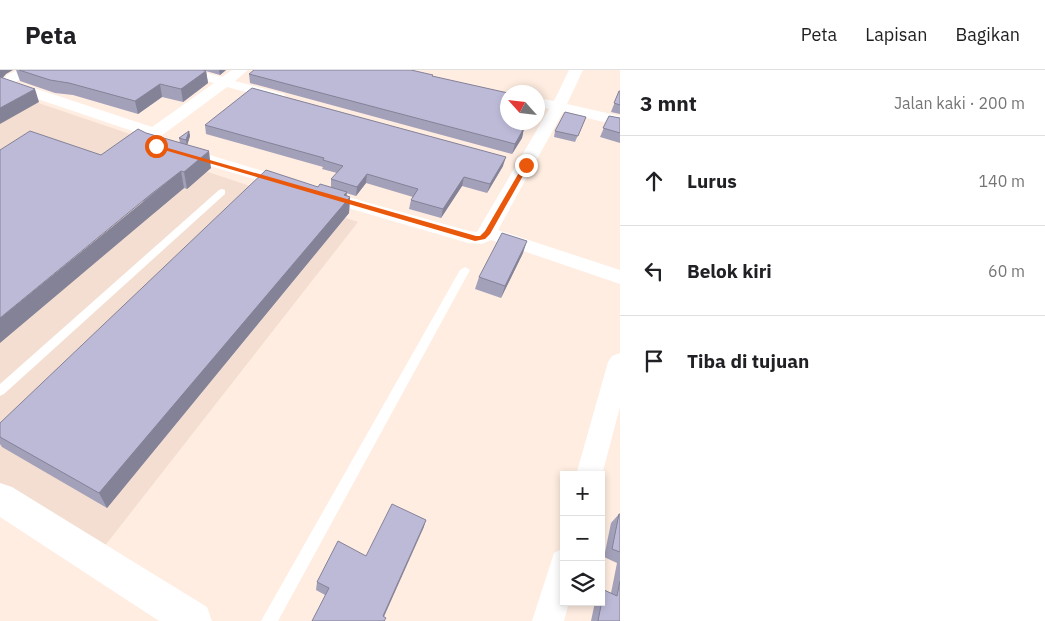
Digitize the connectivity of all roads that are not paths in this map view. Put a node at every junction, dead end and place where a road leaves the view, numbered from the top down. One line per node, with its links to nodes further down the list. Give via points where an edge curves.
1 (28, 70): 10 (street, via 7,84)
2 (181, 70): 5 (street)
3 (241, 70): 5 (street)
4 (576, 70): 8 (street)
5 (224, 82): 6 (street); 10 (street)
6 (290, 100)
7 (545, 104): 8 (street)
8 (558, 107): 9 (street); 12 (street)
9 (620, 122)
10 (154, 133): 14 (street, via 148,140 156,146 468,238 482,238)
11 (507, 160): 12 (street)
12 (526, 165): 14 (street)
13 (222, 192): 18 (lane)
14 (487, 232): 16 (street)
15 (465, 270): 23 (lane)
16 (620, 277)
17 (620, 362): 19 (street)
18 (0, 391)
19 (589, 471)
20 (0, 498): 22 (street)
21 (560, 578): 24 (street)
22 (193, 621)
23 (269, 621)
24 (548, 621)

